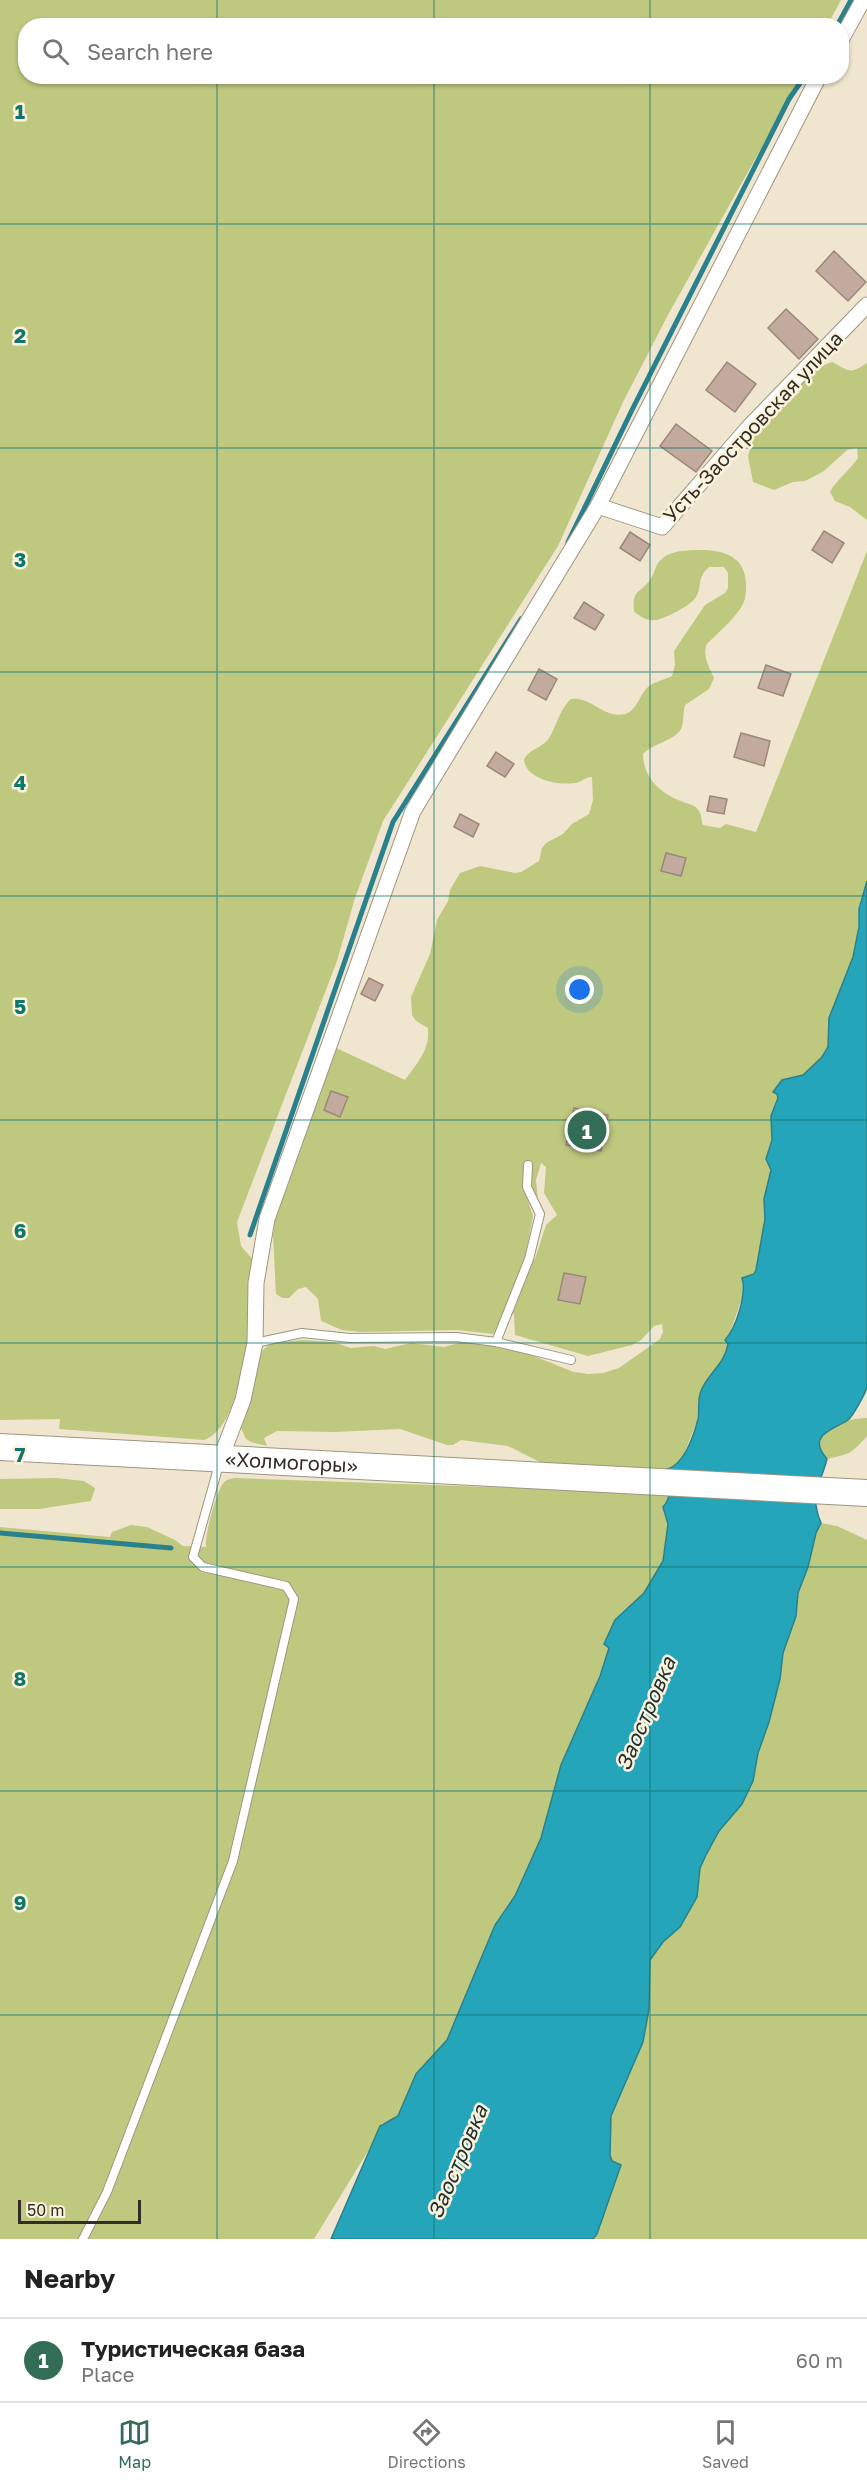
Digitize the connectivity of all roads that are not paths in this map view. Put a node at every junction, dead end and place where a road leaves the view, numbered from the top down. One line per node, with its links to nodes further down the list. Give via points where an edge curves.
1 (863, 0): 2 (street)
2 (849, 25)
3 (815, 84): 5 (street)
4 (867, 305): 5 (street, Усть-Заостровская улица, via 749,427 662,527)
5 (598, 506): 8 (street, via 413,811 267,1219 256,1283)
6 (528, 1165): 7 (lane, via 527,1187 540,1214 529,1259)
7 (496, 1342): 8 (lane, via 456,1337 350,1338 302,1333); 9 (lane)
8 (255, 1344): 11 (street, via 243,1400)
9 (571, 1360)
10 (0, 1447): 11 (highway, «Холмогоры»)
11 (220, 1460): 12 (highway, «Холмогоры»); 13 (lane, via 194,1557 202,1567 286,1586 294,1599 233,1861 107,2192)
12 (866, 1493)
13 (83, 2239)

